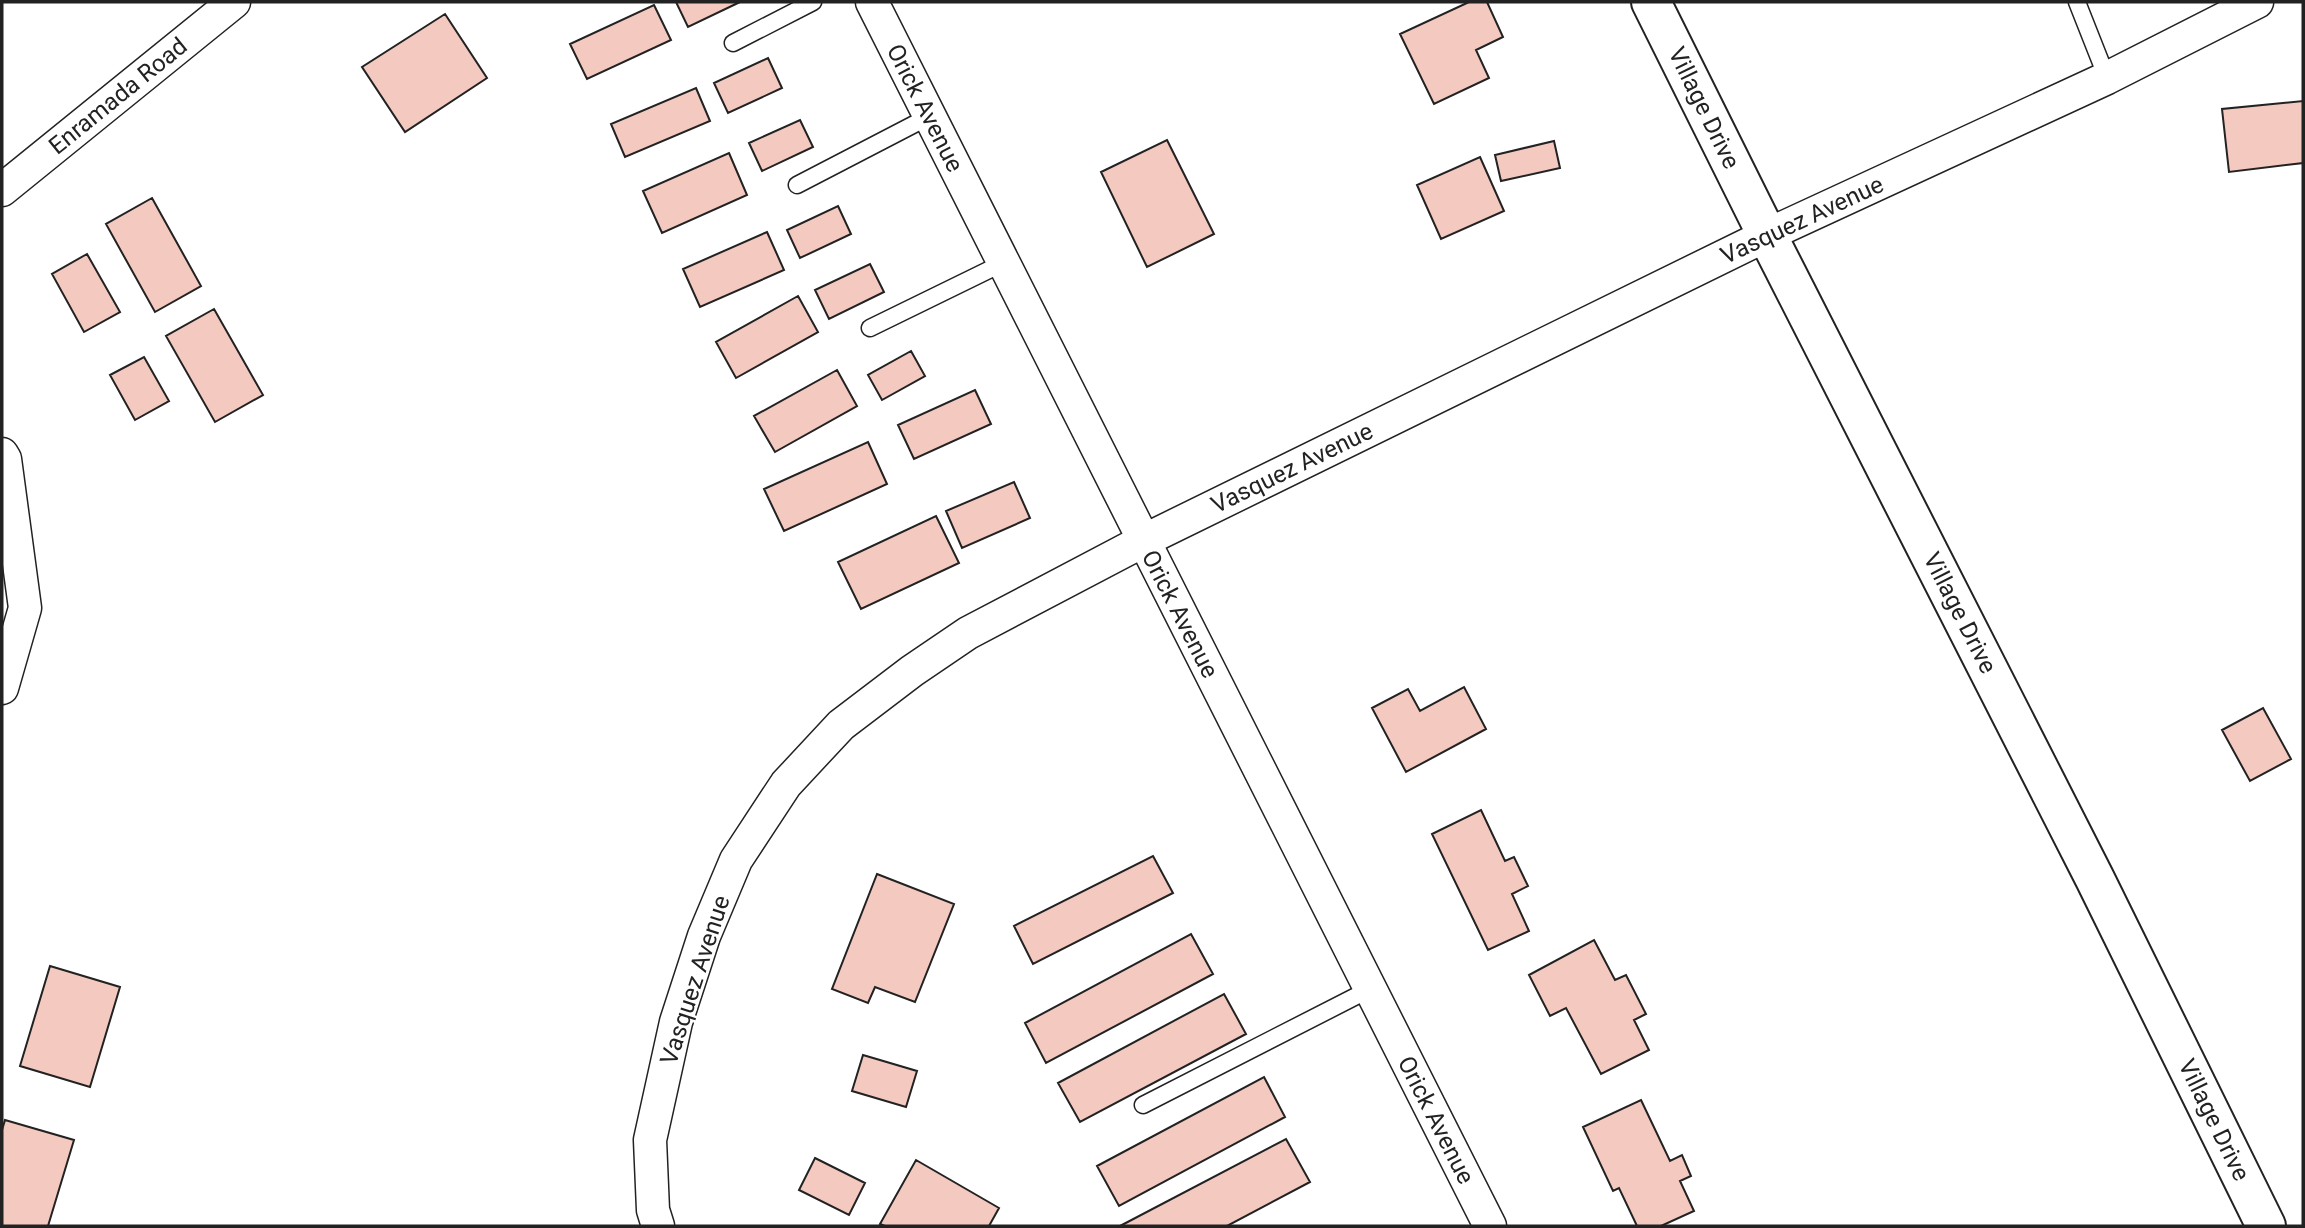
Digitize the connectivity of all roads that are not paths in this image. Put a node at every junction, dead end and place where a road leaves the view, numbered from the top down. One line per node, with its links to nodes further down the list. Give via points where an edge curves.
1 (234, 2): 11 (street, Enramada Road)
2 (813, 2): 7 (lane)
3 (872, 2): 9 (street, Orick Avenue)
4 (1651, 2): 12 (main road, Village Drive)
5 (2077, 2): 8 (lane)
6 (2258, 2): 8 (street, Vasquez Avenue)
7 (733, 43)
8 (2107, 78): 12 (street, Vasquez Avenue)
9 (930, 116): 10 (lane); 13 (street, Orick Avenue)
10 (797, 185)
11 (2, 190)
12 (1767, 235): 16 (street, Vasquez Avenue); 22 (main road, Village Drive, via 2095,878)
13 (1003, 263): 14 (lane); 16 (street, Orick Avenue)
14 (870, 328)
15 (2, 454): 17 (street, via 25,608)
16 (1143, 541): 18 (street, Orick Avenue); 20 (street, Vasquez Avenue, via 968,633 912,671 841,725 786,784 736,860 704,936 676,1022 650,1140 653,1210)
17 (2, 688)
18 (1370, 989): 19 (lane); 21 (street, Orick Avenue)
19 (1143, 1105)
20 (659, 1225)
21 (1490, 1226)
22 (2266, 1226)

